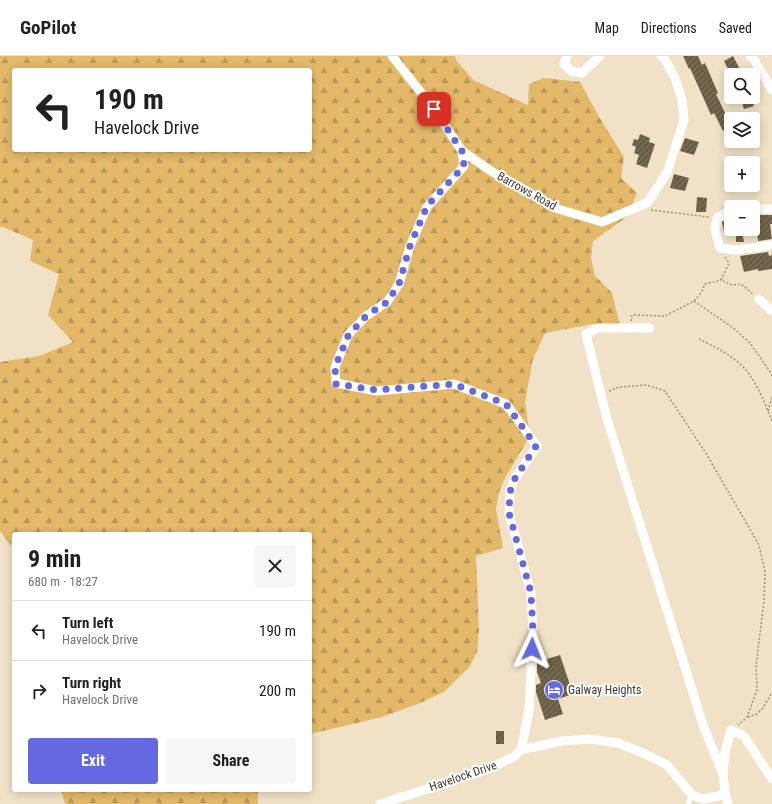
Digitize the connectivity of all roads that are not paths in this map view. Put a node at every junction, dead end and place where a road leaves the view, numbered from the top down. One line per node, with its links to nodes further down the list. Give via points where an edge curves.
1 (392, 56): 7 (street, via 434,109)
2 (567, 56): 3 (street, via 564,64 571,71 582,73)
3 (600, 56)
4 (661, 56): 7 (street, Barrows Road, via 674,78 682,100 684,120 667,173 647,203 602,222 558,209 491,171)
5 (750, 56): 6 (street)
6 (772, 90)
7 (462, 151): 15 (street, via 464,166 427,206 410,246 399,284 387,302 366,316 348,336 335,367 336,384 377,390 454,384 506,404 536,446 514,480 510,492 509,513 531,593 533,633 529,710)
8 (760, 209): 9 (street)
9 (772, 209)
10 (724, 214): 11 (street, via 717,218 715,230 720,248 736,250)
11 (772, 245)
12 (759, 300): 13 (street)
13 (772, 311)
14 (650, 328): 16 (street, via 598,328 586,334 609,427 704,728)
15 (521, 750): 19 (street, via 562,741 589,739 618,743 643,752 666,765); 20 (street, Havelock Drive, via 515,756 489,769)
16 (723, 774): 17 (street, via 731,730 744,736); 18 (street)
17 (772, 779)
18 (725, 792): 19 (street, via 703,799); 22 (street)
19 (692, 795): 21 (lane)
20 (380, 804)
21 (688, 804)
22 (728, 804)

